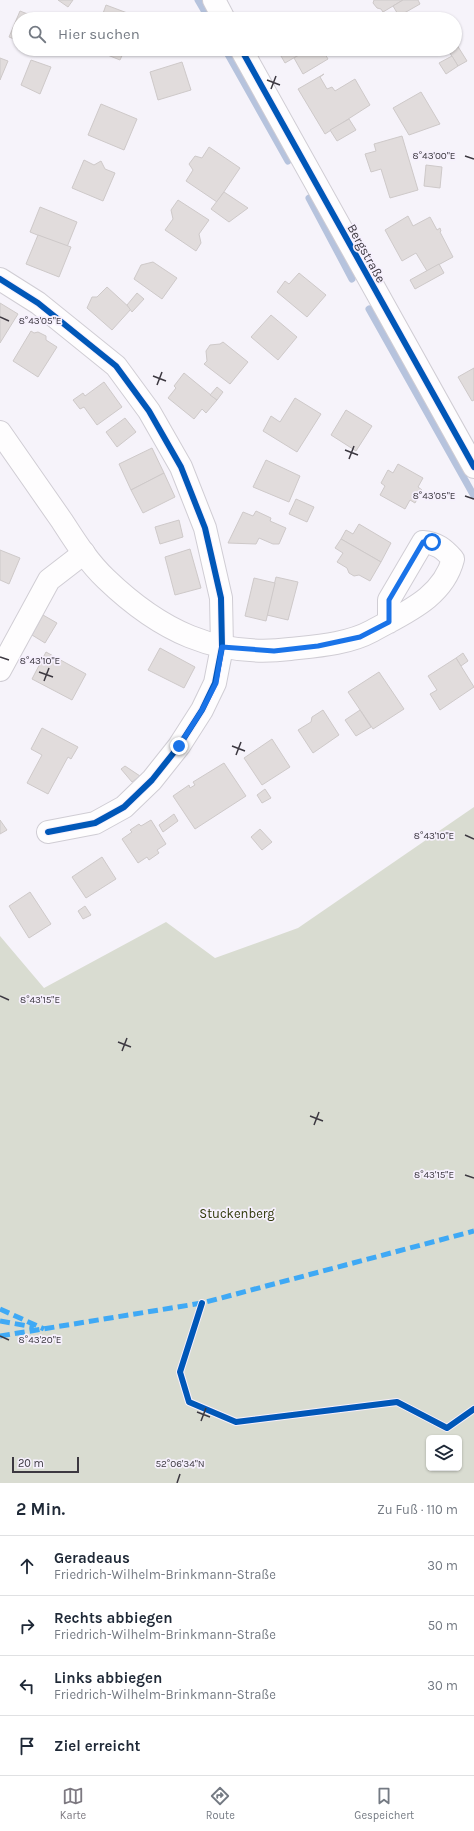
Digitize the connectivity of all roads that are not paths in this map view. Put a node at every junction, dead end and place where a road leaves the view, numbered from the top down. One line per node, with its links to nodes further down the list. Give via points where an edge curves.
1 (214, 0): 2 (street)
2 (220, 12)
3 (245, 56): 6 (street, Bergstraße)
4 (0, 279): 9 (street, via 38,303 116,366 149,411 181,467 205,528 221,598)
5 (0, 432): 7 (street)
6 (474, 467)
7 (84, 553): 9 (street, via 105,578 147,614 190,638); 10 (street, via 49,580)
8 (389, 622): 9 (street, via 360,637 318,646 274,651)
9 (222, 647): 11 (street, via 216,683 202,710 179,746 152,780 124,807 95,823)
10 (0, 670)
11 (48, 832)

